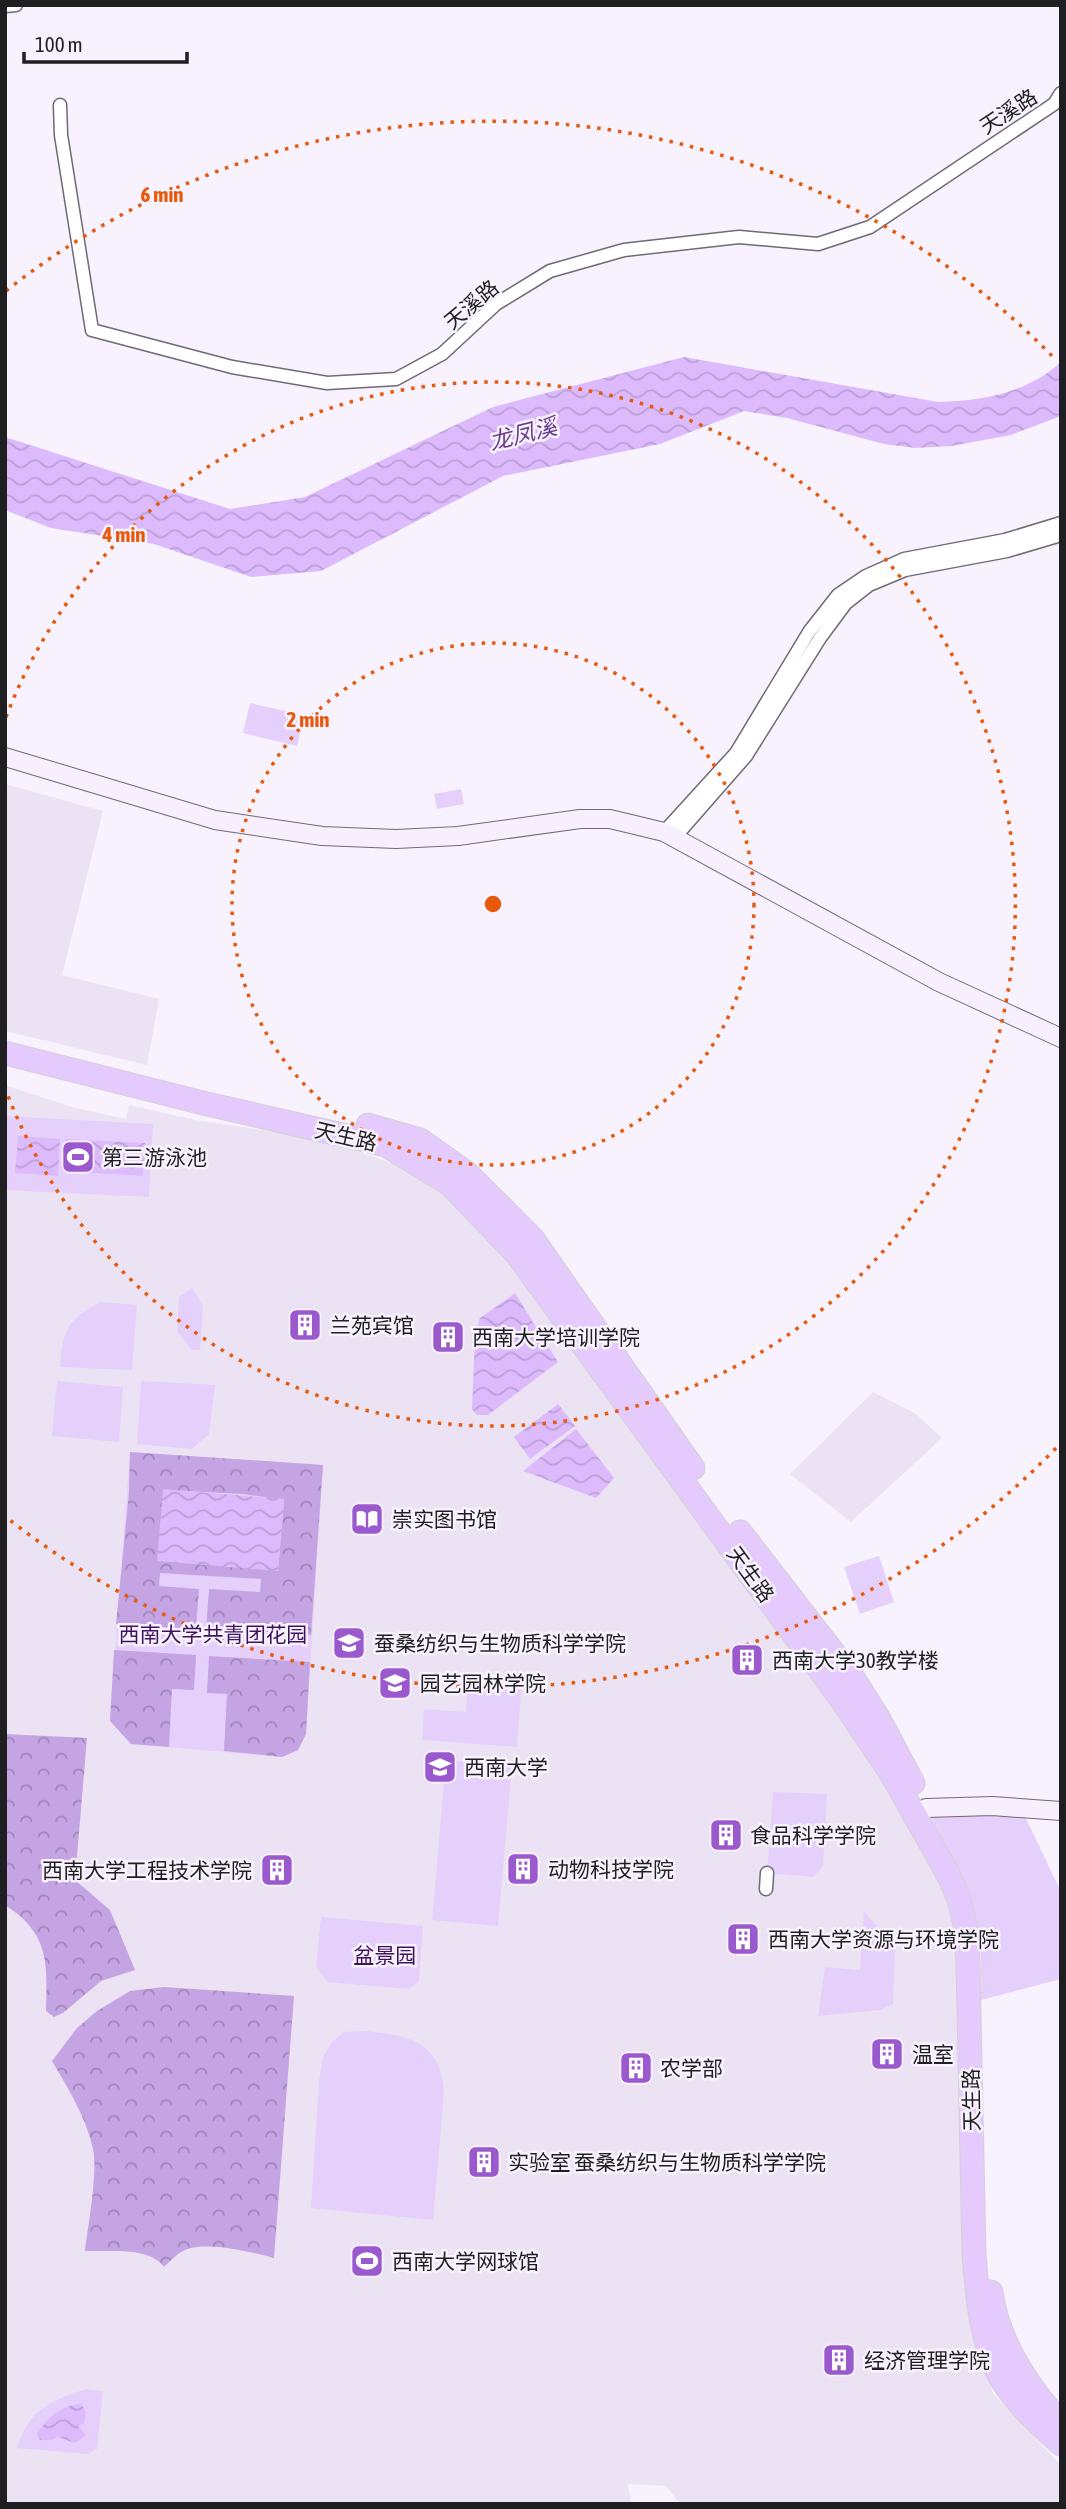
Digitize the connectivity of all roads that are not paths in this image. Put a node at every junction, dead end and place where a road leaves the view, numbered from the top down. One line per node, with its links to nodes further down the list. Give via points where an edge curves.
1 (16, 5): 2 (street)
2 (5, 6)
3 (1061, 93): 4 (street, 天溪路, via 1054,104 870,227 818,244 739,237 624,250 550,271 496,304 442,354 396,379 327,383 232,367 92,330)
4 (60, 105)
5 (1061, 523): 8 (street, via 1005,540 904,559 838,595 809,632 736,753)
6 (1061, 535): 8 (street, via 1007,551 905,570 869,585 846,603 820,638 746,755)
7 (5, 757): 8 (street, via 215,820 322,835 458,836 610,819)
8 (670, 835): 9 (street, via 939,982)
9 (1061, 1038)
10 (5, 1041): 12 (highway, 天生路, via 236,1099 369,1125 420,1140 468,1174 532,1238 719,1506 853,1678)
11 (5, 1053): 17 (highway, 天生路, via 386,1145 450,1184 516,1253 844,1703 891,1773 948,1874 965,1925 968,1962 977,2301 1002,2380 1020,2405)
12 (926, 1808): 13 (street); 16 (highway, 天生路, via 969,1895 978,1935 986,2254 992,2302 1018,2370)
13 (1061, 1811)
14 (767, 1873): 15 (street)
15 (766, 1889)
16 (1061, 2423)
17 (1061, 2444)

